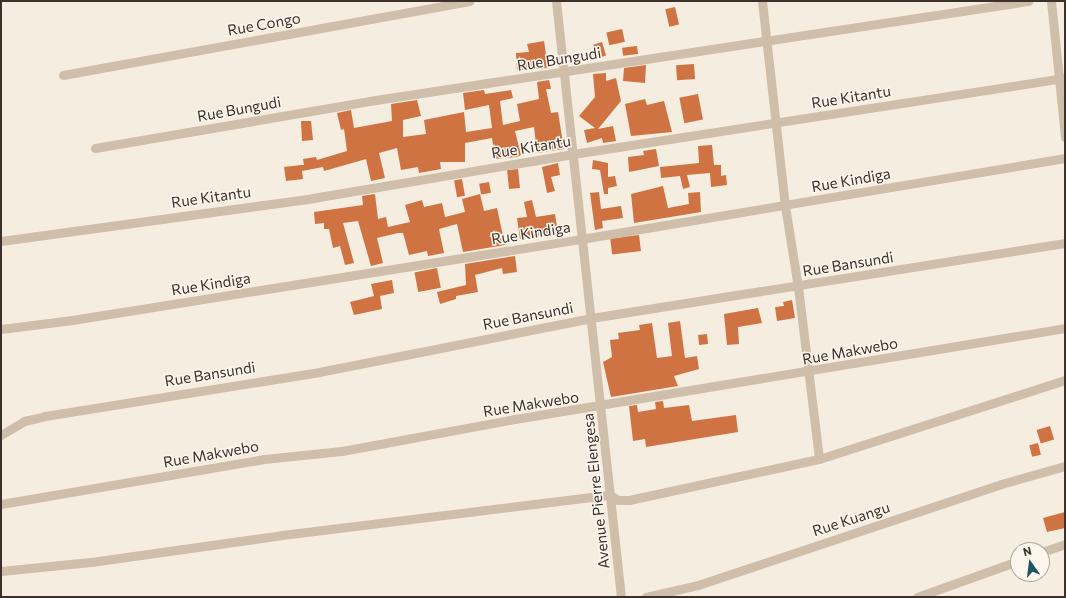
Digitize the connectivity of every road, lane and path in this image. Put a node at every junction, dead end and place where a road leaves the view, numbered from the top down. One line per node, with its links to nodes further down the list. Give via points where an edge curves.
1 (469, 1): 8 (street, Rue Congo)
2 (556, 1): 7 (street, Avenue Pierre Elengesa)
3 (762, 1): 6 (street)
4 (1028, 1): 6 (street, Rue Bungudi)
5 (1051, 1): 9 (street)
6 (768, 41): 7 (street, Rue Bungudi); 10 (street)
7 (565, 72): 12 (street, Rue Bungudi, via 369,101); 13 (street, Avenue Pierre Elengesa)
8 (63, 75)
9 (1063, 78): 10 (street, Rue Kitantu); 11 (street)
10 (776, 122): 13 (street, Rue Kitantu); 15 (street)
11 (1065, 137)
12 (95, 148)
13 (573, 154): 16 (street, Avenue Pierre Elengesa); 17 (street, Rue Kitantu, via 313,198)
14 (1065, 158): 15 (street, Rue Kindiga)
15 (785, 206): 16 (street, Rue Kindiga); 19 (street)
16 (581, 239): 20 (street, Avenue Pierre Elengesa); 22 (street, Rue Kindiga, via 126,312)
17 (1, 241)
18 (1065, 243): 19 (street, Rue Bansundi)
19 (798, 287): 20 (street, Rue Bansundi); 23 (street)
20 (591, 318): 25 (street, Avenue Pierre Elengesa); 26 (street, Rue Bansundi, via 314,373 45,416 24,421)
21 (1065, 328): 23 (street, Rue Makwebo)
22 (1, 329)
23 (808, 372): 25 (street, Rue Makwebo); 27 (street)
24 (1065, 380): 27 (street)
25 (601, 407): 29 (street, Avenue Pierre Elengesa); 30 (street, Rue Makwebo, via 515,419 342,451 264,459)
26 (1, 435)
27 (819, 458): 29 (street, via 629,500 618,500)
28 (1065, 466): 36 (street, Rue Kuangu, via 1001,484 698,585)
29 (610, 495): 34 (street, via 282,535 91,562); 35 (street, Avenue Pierre Elengesa)
30 (1, 504)
31 (1065, 544): 32 (street)
32 (1050, 549)
33 (1010, 564): 37 (street)
34 (1, 571)
35 (621, 597)
36 (646, 597)
37 (917, 597)

